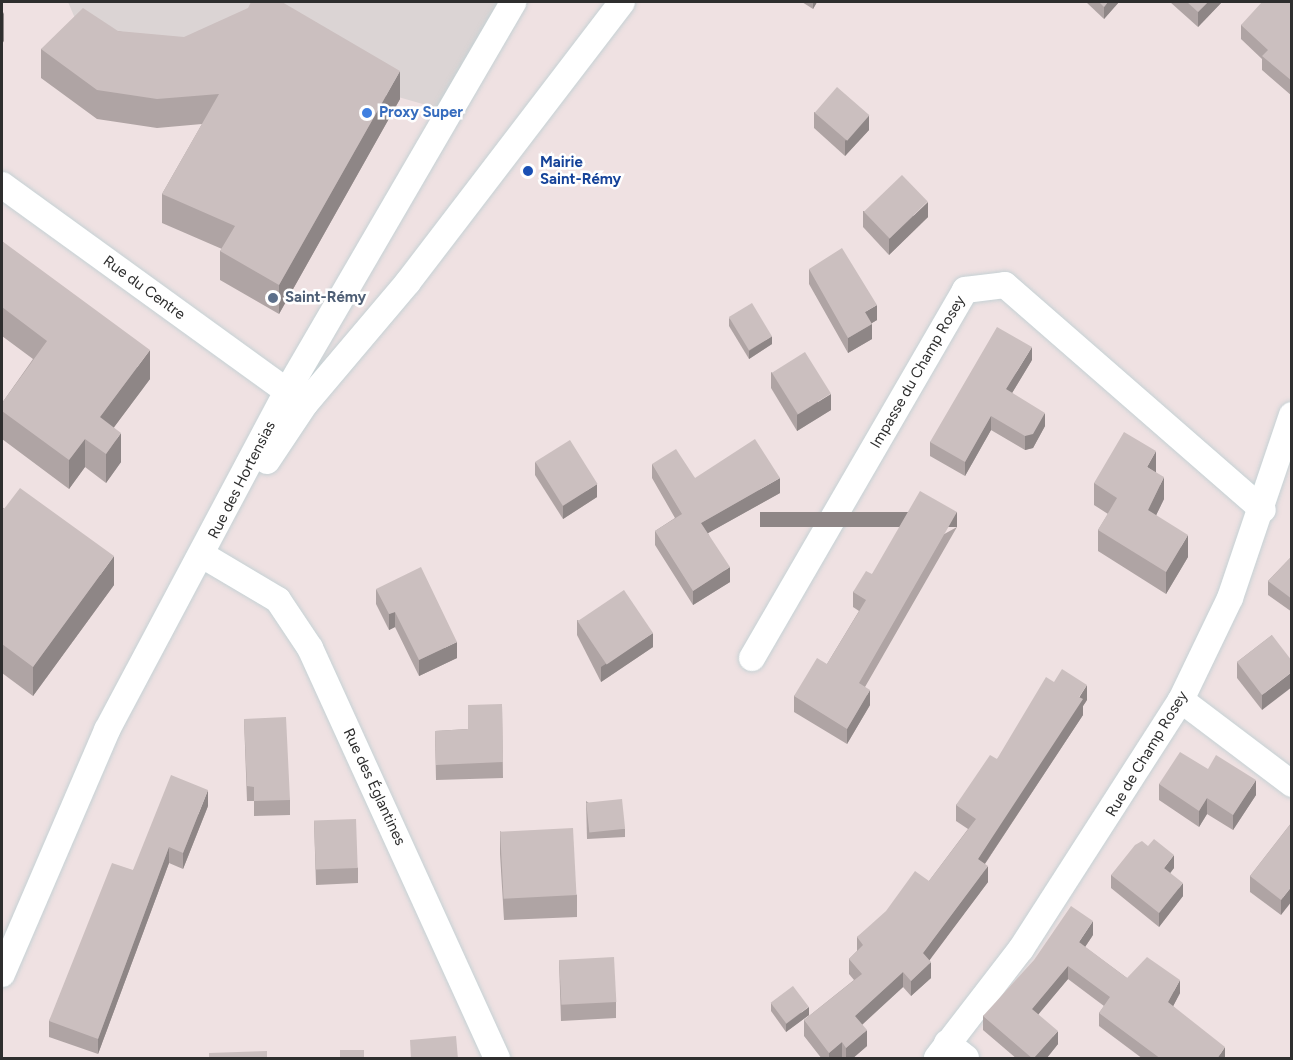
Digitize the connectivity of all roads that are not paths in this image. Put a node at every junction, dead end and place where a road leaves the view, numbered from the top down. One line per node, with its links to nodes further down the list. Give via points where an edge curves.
1 (513, 2): 4 (street, Rue des Hortensias)
2 (622, 2): 7 (street, via 408,282 305,404)
3 (2, 185): 4 (street, Rue du Centre)
4 (287, 391): 7 (street, Rue des Hortensias)
5 (1292, 415): 6 (street, Rue de Champ Rosey)
6 (1263, 510): 8 (street, Impasse du Champ Rosey, via 1005,285 965,290); 9 (street, Rue de Champ Rosey, via 1230,598)
7 (204, 556): 11 (street, Rue des Hortensias, via 106,730); 13 (street, Rue des Églantines, via 278,600 310,648)
8 (752, 658)
9 (1181, 700): 10 (street); 12 (street, Rue de Champ Rosey)
10 (1292, 784)
11 (2, 974)
12 (950, 1054)
13 (497, 1059)

